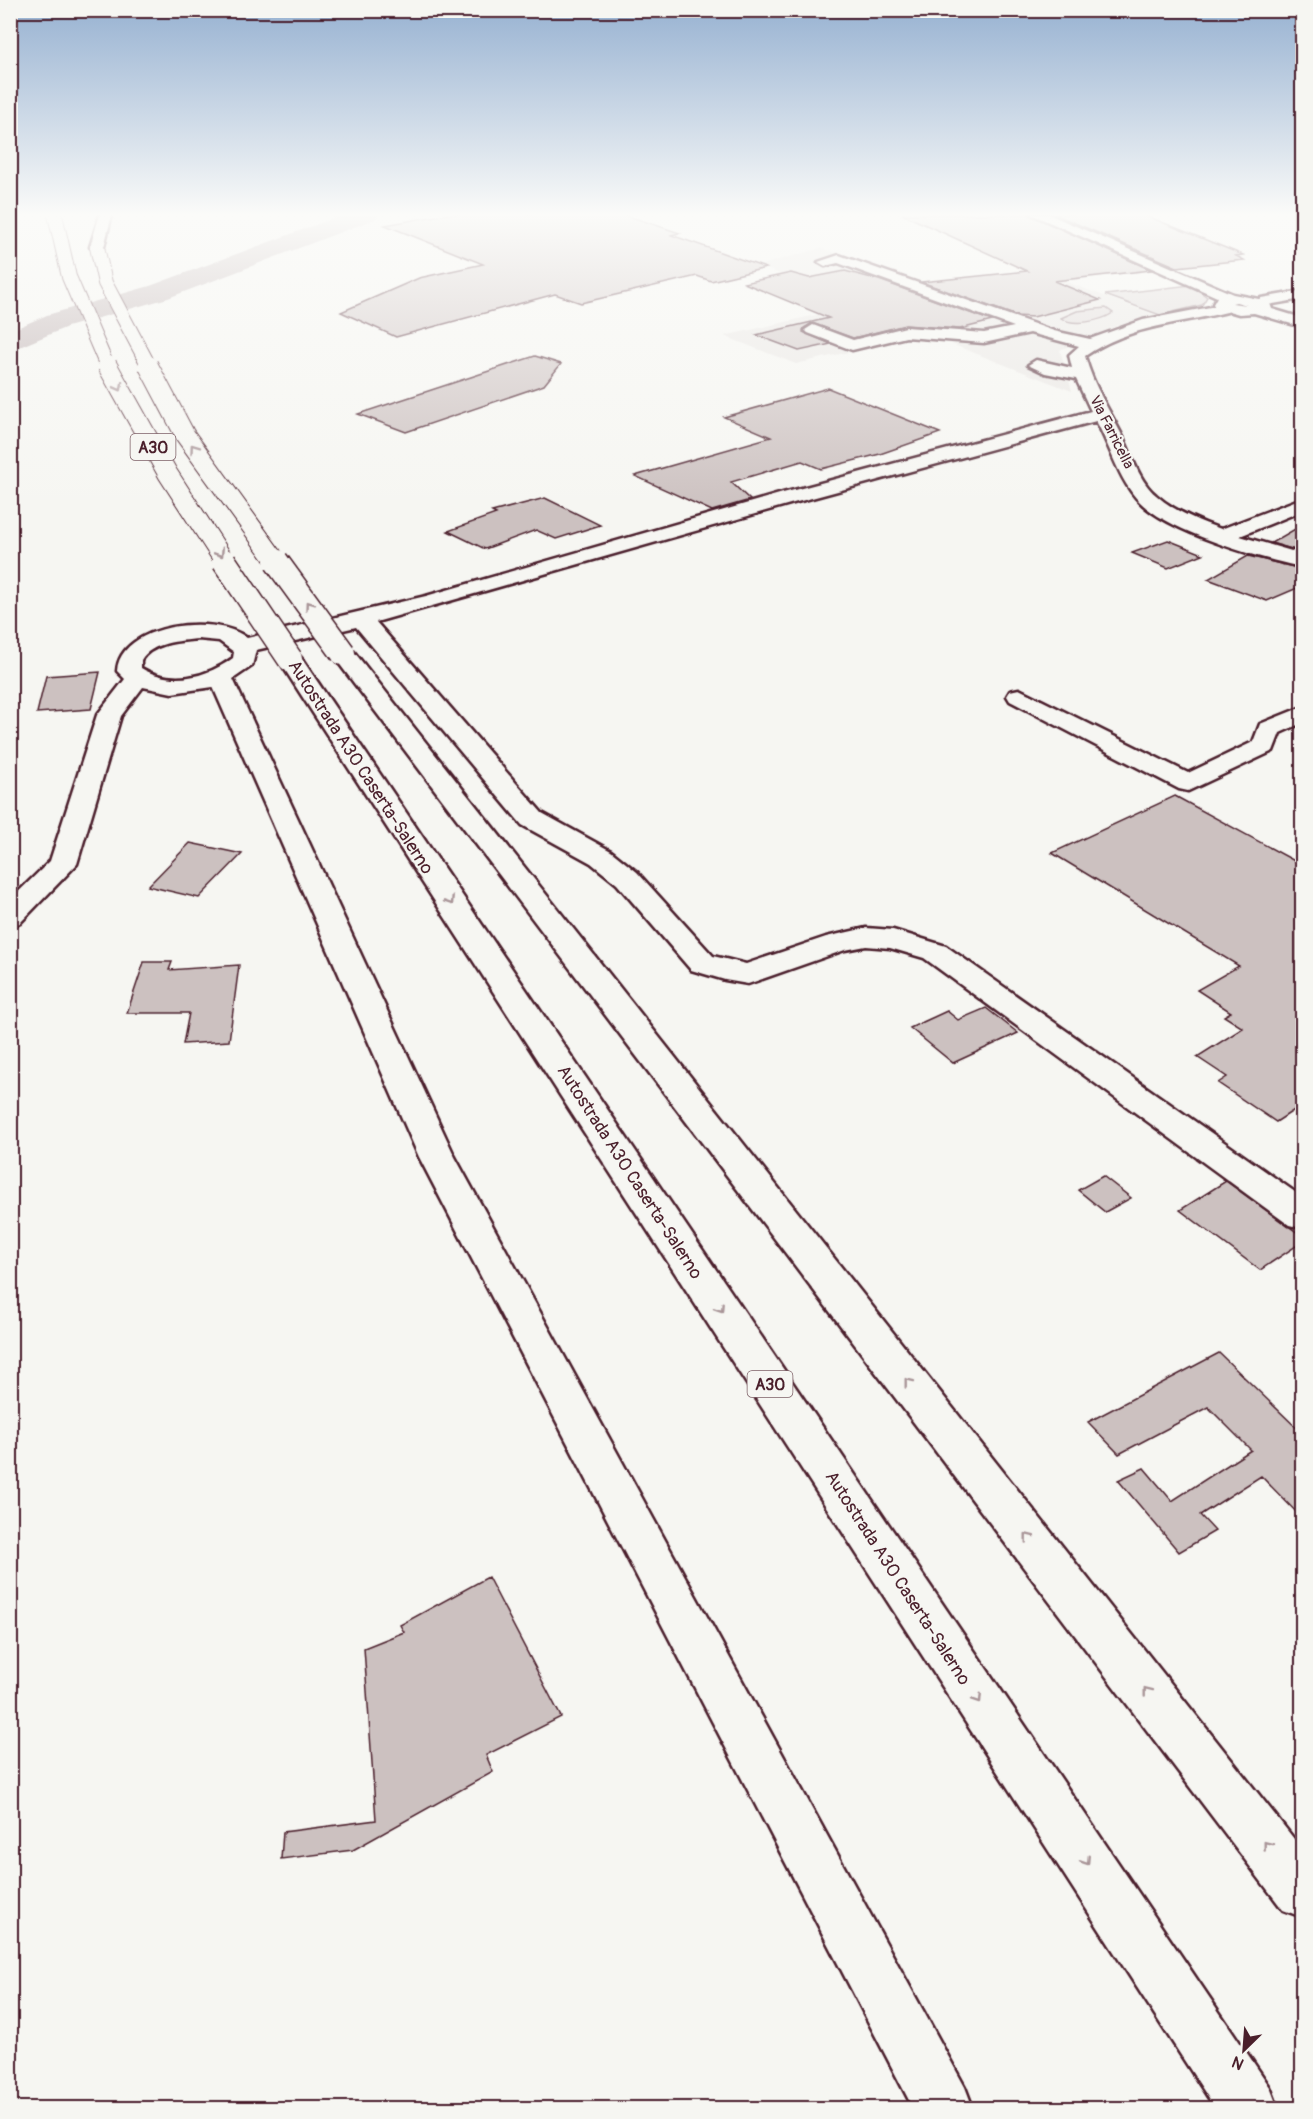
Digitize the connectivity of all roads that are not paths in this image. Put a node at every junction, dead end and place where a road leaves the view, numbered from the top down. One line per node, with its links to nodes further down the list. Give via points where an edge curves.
1 (83, 313): 26 (main road, Autostrada A30 Caserta-Salerno / A30, one-way to 26, bridge, via 99,352 166,470)
2 (121, 313): 24 (main road, A30, one-way to 2, bridge, via 343,653 185,435)
3 (989, 313): 7 (main road)
4 (1190, 313): 9 (main road, via 1124,330)
5 (1276, 313): 6 (main road)
6 (1302, 324)
7 (1031, 328): 8 (main road, via 984,338 906,332 852,345); 9 (main road)
8 (813, 330)
9 (1084, 349): 10 (main road); 12 (main road, Via Farricella)
10 (1048, 351)
11 (1036, 364): 12 (main road)
12 (1084, 375): 13 (main road, Via Farricella)
13 (1101, 414): 15 (main road, Via Farricella, via 1146,497 1168,513); 17 (main road, via 747,510)
14 (1302, 504): 15 (main road)
15 (1224, 536): 16 (main road, Via Farricella)
16 (1302, 561)
17 (363, 621): 18 (main road); 23 (main road, via 532,819 601,856 627,878 702,963 748,974 866,937 893,939 935,952)
18 (231, 662): 19 (main road, via 194,683 166,685); 19 (main road, via 231,637 198,632 160,638 133,653 128,662 129,671); 25 (main road, via 437,1157)
19 (138, 678): 22 (main road, via 109,715 63,864)
20 (1019, 696): 21 (main road, via 1188,783 1264,746 1269,729)
21 (1302, 714)
22 (10, 917)
23 (1302, 1215)
24 (1302, 1891)
25 (944, 2109)
26 (1249, 2109)

